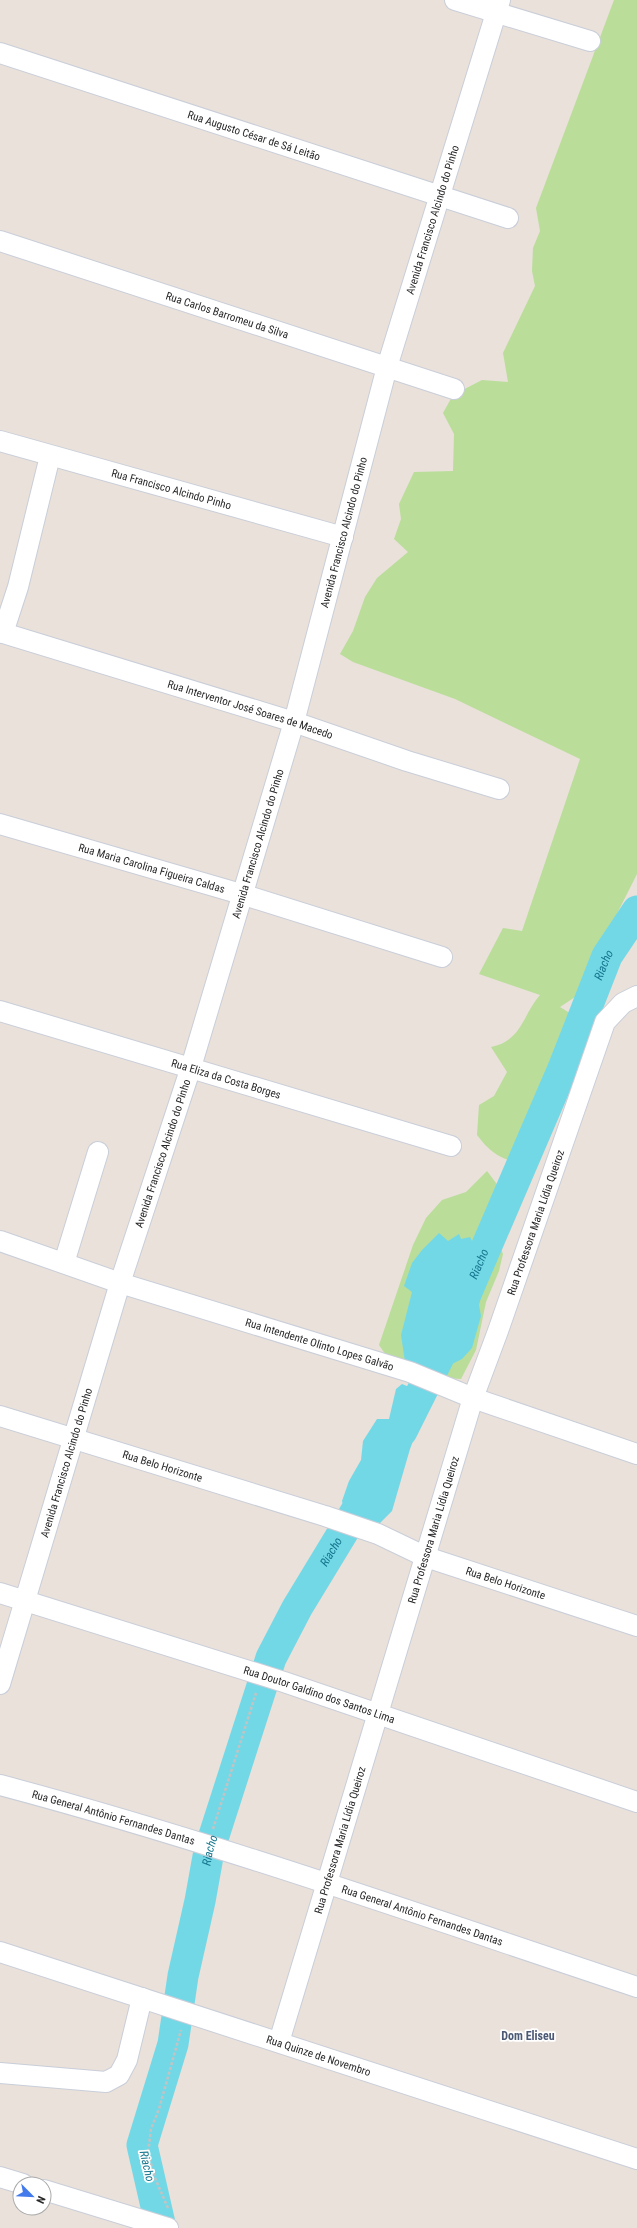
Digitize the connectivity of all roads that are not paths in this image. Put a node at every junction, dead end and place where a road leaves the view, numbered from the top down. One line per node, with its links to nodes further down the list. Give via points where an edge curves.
1 (455, 0): 2 (street)
2 (498, 6): 3 (street); 5 (street, Avenida Francisco Alcindo do Pinho)
3 (590, 41)
4 (0, 53): 5 (street, Rua Augusto César de Sá Leitão)
5 (440, 194): 6 (street, Rua Augusto César de Sá Leitão); 8 (street, Avenida Francisco Alcindo do Pinho)
6 (508, 218)
7 (0, 241): 8 (street, Rua Carlos Barromeu da Silva)
8 (387, 367): 9 (street, Rua Carlos Barromeu da Silva); 12 (street, Avenida Francisco Alcindo do Pinho)
9 (454, 389)
10 (0, 441): 11 (street, Rua Francisco Alcindo Pinho)
11 (50, 456): 12 (street, Rua Francisco Alcindo Pinho); 13 (street, via 18,587)
12 (343, 537): 14 (street, Avenida Francisco Alcindo do Pinho)
13 (2, 632): 14 (street, Rua Interventor José Soares de Macedo)
14 (294, 722): 15 (street, Rua Interventor José Soares de Macedo, via 407,761); 17 (street, Avenida Francisco Alcindo do Pinho)
15 (500, 789)
16 (0, 823): 17 (street, Rua Maria Carolina Figueira Caldas)
17 (241, 894): 18 (street, Rua Maria Carolina Figueira Caldas); 21 (street, Avenida Francisco Alcindo do Pinho)
18 (442, 957)
19 (637, 996): 27 (street, Rua Professora Maria Lídia Queiroz, via 623,1003 605,1022)
20 (0, 1011): 21 (street, Rua Eliza da Costa Borges)
21 (191, 1067): 22 (street, Rua Eliza da Costa Borges); 26 (street, Avenida Francisco Alcindo do Pinho)
22 (451, 1146)
23 (98, 1152): 25 (street)
24 (0, 1241): 25 (street, Rua Intendente Olinto Lopes Galvão)
25 (64, 1262): 26 (street, Rua Intendente Olinto Lopes Galvão)
26 (120, 1283): 27 (street, Rua Intendente Olinto Lopes Galvão, via 410,1372); 29 (street, Avenida Francisco Alcindo do Pinho)
27 (473, 1398): 30 (street, Rua Intendente Olinto Lopes Galvão); 31 (street, Rua Professora Maria Lídia Queiroz)
28 (0, 1416): 29 (street, Rua Belo Horizonte)
29 (72, 1439): 31 (street, Rua Belo Horizonte, via 325,1516 378,1534); 33 (street, Avenida Francisco Alcindo do Pinho)
30 (637, 1454)
31 (426, 1557): 34 (street, Rua Belo Horizonte); 36 (street, Rua Professora Maria Lídia Queiroz)
32 (0, 1593): 33 (street, Rua Doutor Galdino dos Santos Lima)
33 (26, 1601): 35 (street, Avenida Francisco Alcindo do Pinho); 36 (street, Rua Doutor Galdino dos Santos Lima)
34 (637, 1626)
35 (0, 1684)
36 (377, 1714): 38 (street, Rua Doutor Galdino dos Santos Lima); 39 (street, Rua Professora Maria Lídia Queiroz)
37 (0, 1785): 39 (street, Rua General Antônio Fernandes Dantas, via 92,1809)
38 (637, 1802)
39 (327, 1884): 41 (street, Rua General Antônio Fernandes Dantas); 43 (street, Rua Professora Maria Lídia Queiroz)
40 (0, 1952): 42 (street, Rua Quinze de Novembro)
41 (637, 1987)
42 (142, 1998): 43 (street, Rua Quinze de Novembro); 44 (street, via 127,2060 119,2075 106,2082)
43 (279, 2042): 45 (street, Rua Quinze de Novembro)
44 (0, 2073)
45 (637, 2159)
46 (0, 2177): 47 (street)
47 (12, 2181)
48 (52, 2192): 49 (street, via 142,2220)
49 (169, 2221)

